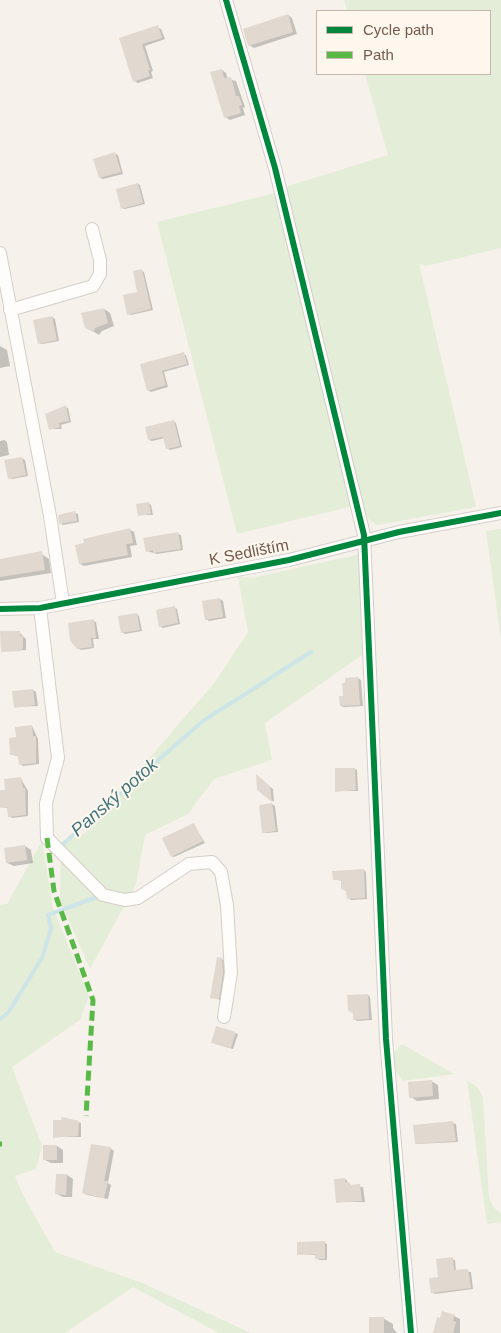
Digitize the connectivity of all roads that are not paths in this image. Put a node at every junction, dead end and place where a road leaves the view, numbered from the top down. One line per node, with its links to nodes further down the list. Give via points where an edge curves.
1 (226, 0): 7 (street, via 275,168)
2 (92, 229): 5 (street, via 100,260 100,274 93,286)
3 (0, 253): 4 (street)
4 (4, 296): 5 (street)
5 (10, 310): 8 (street, via 50,516)
6 (501, 513): 7 (street, K Sedlištím)
7 (364, 540): 8 (street, K Sedlištím, via 288,560); 12 (street, via 386,1039)
8 (63, 603): 9 (street, K Sedlištím)
9 (40, 608): 10 (street, K Sedlištím); 11 (street, via 58,758 46,803 46,838 103,895 125,900 138,898 189,864 212,862 221,872 227,905 231,973)
10 (0, 609)
11 (224, 1017)
12 (411, 1333)

